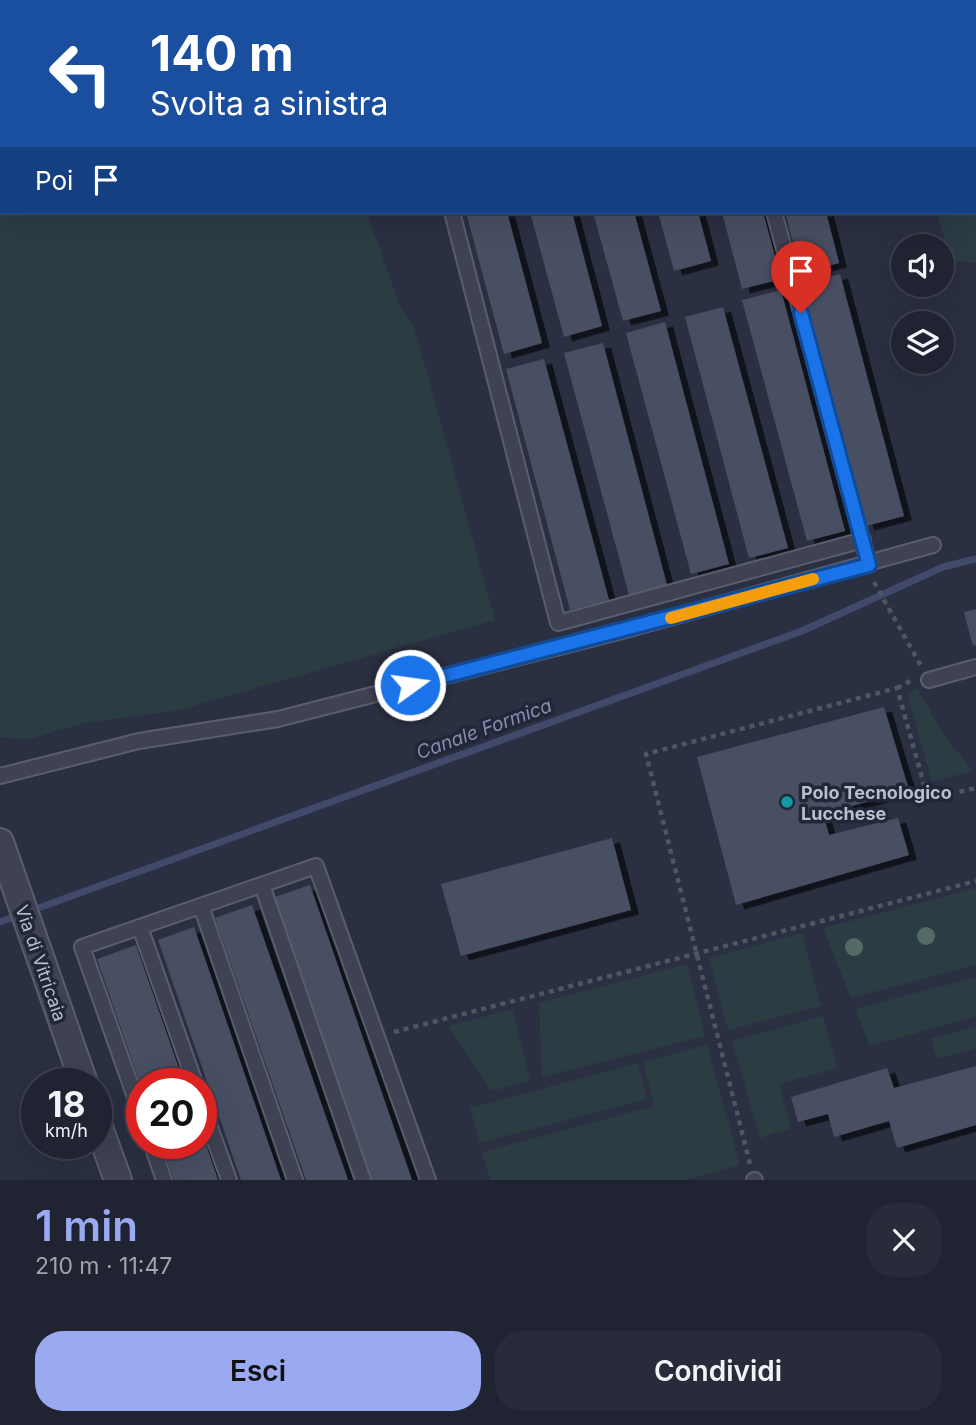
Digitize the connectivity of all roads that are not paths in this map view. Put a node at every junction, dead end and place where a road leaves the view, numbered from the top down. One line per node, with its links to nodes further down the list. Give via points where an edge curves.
1 (453, 214): 3 (lane, via 558,623)
2 (775, 214): 3 (lane)
3 (863, 540): 5 (lane)
4 (933, 545): 5 (lane)
5 (869, 565): 8 (lane, via 278,719 139,741)
6 (976, 667): 7 (lane)
7 (929, 680)
8 (0, 776)
9 (0, 842): 13 (street, Via di Vitricaia)
10 (262, 885): 11 (lane); 23 (lane); 24 (lane, via 316,866)
11 (201, 906): 12 (lane); 22 (lane)
12 (140, 927): 14 (lane); 15 (lane, via 82,947)
13 (79, 1068)
14 (190, 1068)
15 (126, 1072)
16 (217, 1147): 21 (lane)
17 (110, 1159): 19 (street)
18 (157, 1159): 20 (lane)
19 (118, 1180)
20 (164, 1180)
21 (229, 1180)
22 (295, 1180)
23 (363, 1180)
24 (428, 1180)

